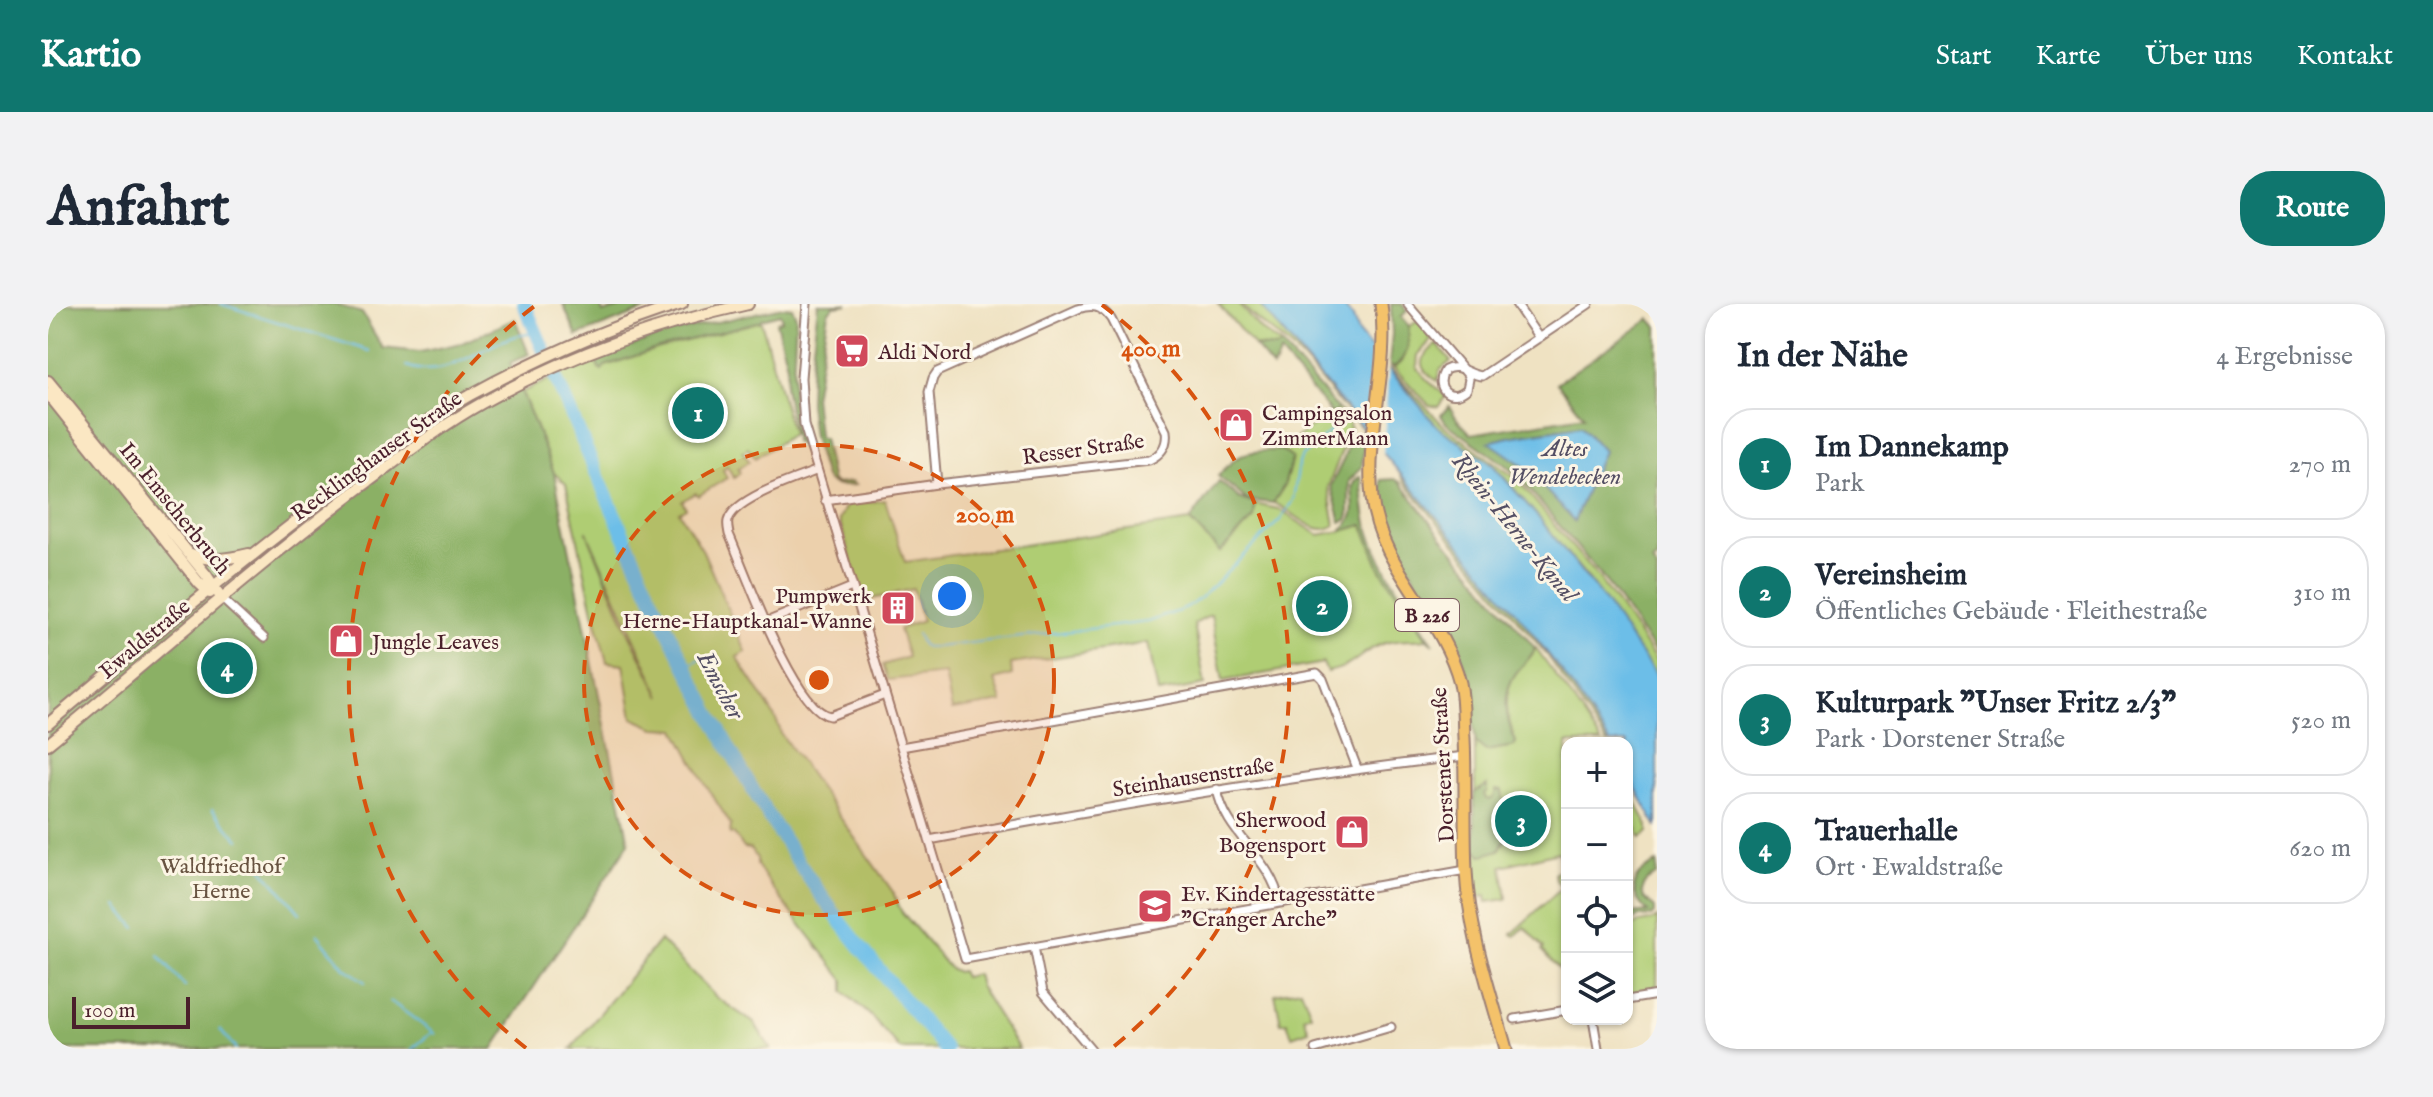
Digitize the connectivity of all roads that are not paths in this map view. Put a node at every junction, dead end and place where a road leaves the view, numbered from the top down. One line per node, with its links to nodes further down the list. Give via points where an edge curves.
1 (682, 304): 16 (main road, Recklinghauser Straße, via 562,349 467,397)
2 (748, 304): 19 (main road, Recklinghauser Straße, via 639,333 567,360 480,404 323,516)
3 (807, 304): 12 (street, via 801,405)
4 (1381, 304): 26 (main road, Dorstener Straße / B 226, via 1371,481 1377,522 1396,566 1453,663 1462,699)
5 (1516, 304): 8 (street)
6 (1589, 304): 8 (street)
7 (1408, 305): 9 (street)
8 (1539, 338): 9 (street, via 1482,376)
9 (1464, 370): 9 (street, via 1467,389 1459,395 1445,392 1440,385 1445,370)
10 (48, 381): 15 (main road, Im Emscherbruch)
11 (48, 394): 18 (main road, Im Emscherbruch)
12 (816, 471): 14 (street); 20 (street, via 756,497 735,509 728,521)
13 (937, 484): 13 (street, Resser Straße, via 1143,461 1161,453 1166,431 1105,311 1087,305 937,372 929,392); 14 (street, Resser Straße)
14 (825, 500): 17 (street)
15 (189, 553): 16 (main road, via 221,560); 18 (main road, Im Emscherbruch)
16 (254, 553): 18 (main road, Recklinghauser Straße)
17 (852, 587): 20 (street); 22 (street)
18 (210, 588): 19 (main road, Im Emscherbruch); 23 (main road, Ewaldstraße)
19 (222, 599): 21 (street, Ewaldstraße); 24 (main road, Ewaldstraße)
20 (766, 622): 22 (street, via 782,658 819,713 835,715)
21 (264, 638)
22 (885, 695): 25 (street)
23 (48, 724)
24 (48, 744)
25 (901, 747): 27 (street, via 1317,673); 29 (street)
26 (1465, 756): 27 (street, Steinhausenstraße); 30 (main road, Dorstener Straße / B 226)
27 (1357, 768): 28 (street, Steinhausenstraße)
28 (1217, 789): 29 (street, Steinhausenstraße); 31 (street, via 1226,816 1275,881)
29 (929, 840): 32 (street, via 965,959)
30 (1466, 870): 31 (street); 42 (main road, Dorstener Straße / B 226, via 1478,948)
31 (1280, 903): 32 (street)
32 (1034, 947): 40 (street, via 1043,992)
33 (1657, 995): 34 (street)
34 (1633, 999)
35 (1561, 1011): 36 (street)
36 (1515, 1019)
37 (1594, 1025): 43 (street)
38 (1391, 1027): 39 (street)
39 (1334, 1047): 41 (street)
40 (1091, 1049)
41 (1315, 1049)
42 (1506, 1049)
43 (1598, 1049)

